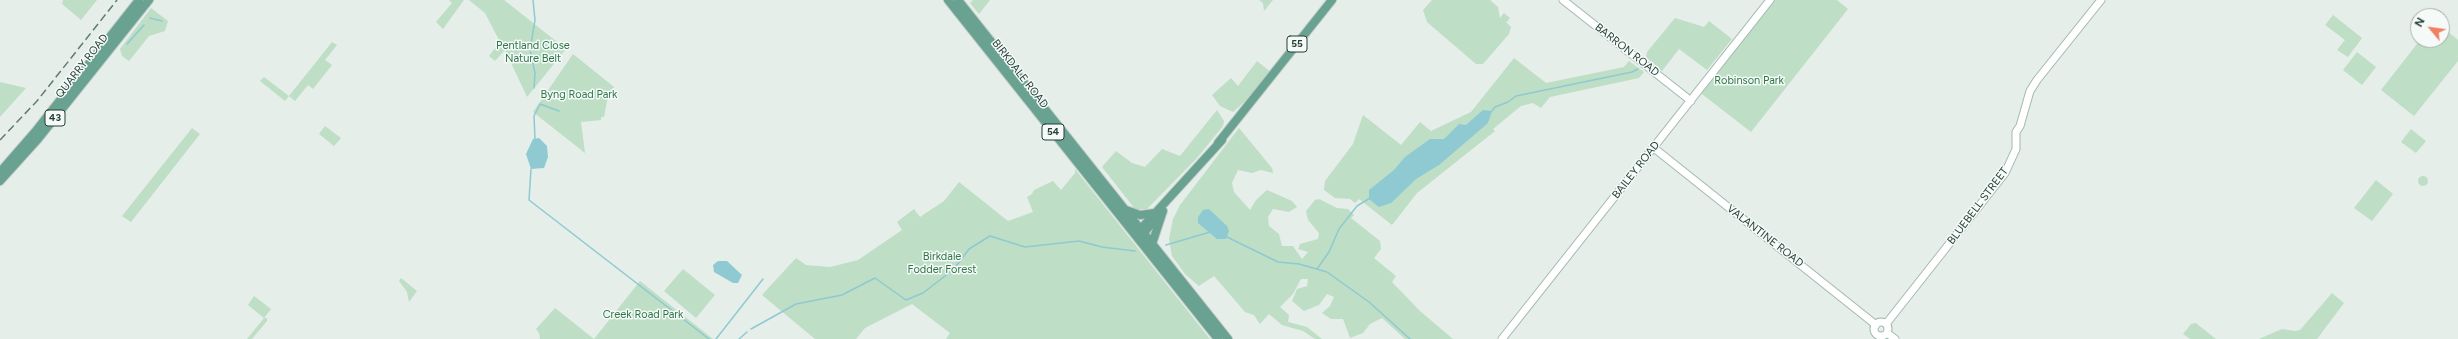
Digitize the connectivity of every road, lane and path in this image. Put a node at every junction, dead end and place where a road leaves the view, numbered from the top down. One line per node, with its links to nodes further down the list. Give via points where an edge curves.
1 (139, 0): 11 (main road, QUARRY ROAD / 43, via 31,137)
2 (149, 0): 12 (main road, QUARRY ROAD / 43, via 38,139)
3 (948, 0): 15 (main road, BIRKDALE ROAD / 54)
4 (958, 0): 13 (main road, BIRKDALE ROAD / 54)
5 (1332, 0): 14 (main road, 55, via 1218,143)
6 (1563, 0): 9 (street, BARRON ROAD)
7 (1770, 0): 9 (street, BAILEY ROAD)
8 (2101, 0): 17 (street, BLUEBELL STREET, via 2036,80 2016,132 2018,139 2014,154 2005,173)
9 (1691, 100): 10 (street, BAILEY ROAD)
10 (1654, 148): 18 (street, VALANTINE ROAD); 22 (street, BAILEY ROAD)
11 (0, 172)
12 (0, 181)
13 (1125, 210): 14 (main road, via 1140,215); 15 (main road, BIRKDALE ROAD / 54)
14 (1159, 212): 15 (main road, 55); 16 (main road)
15 (1140, 233): 16 (main road, 54); 20 (main road, 54)
16 (1152, 244): 21 (main road, 54)
17 (1886, 324): 18 (street, via 1882,322); 19 (street)
18 (1876, 325): 19 (street, via 1875,332 1878,335 1884,336)
19 (1887, 333): 23 (street)
20 (1218, 339)
21 (1228, 339)
22 (1502, 339)
23 (1895, 339)

